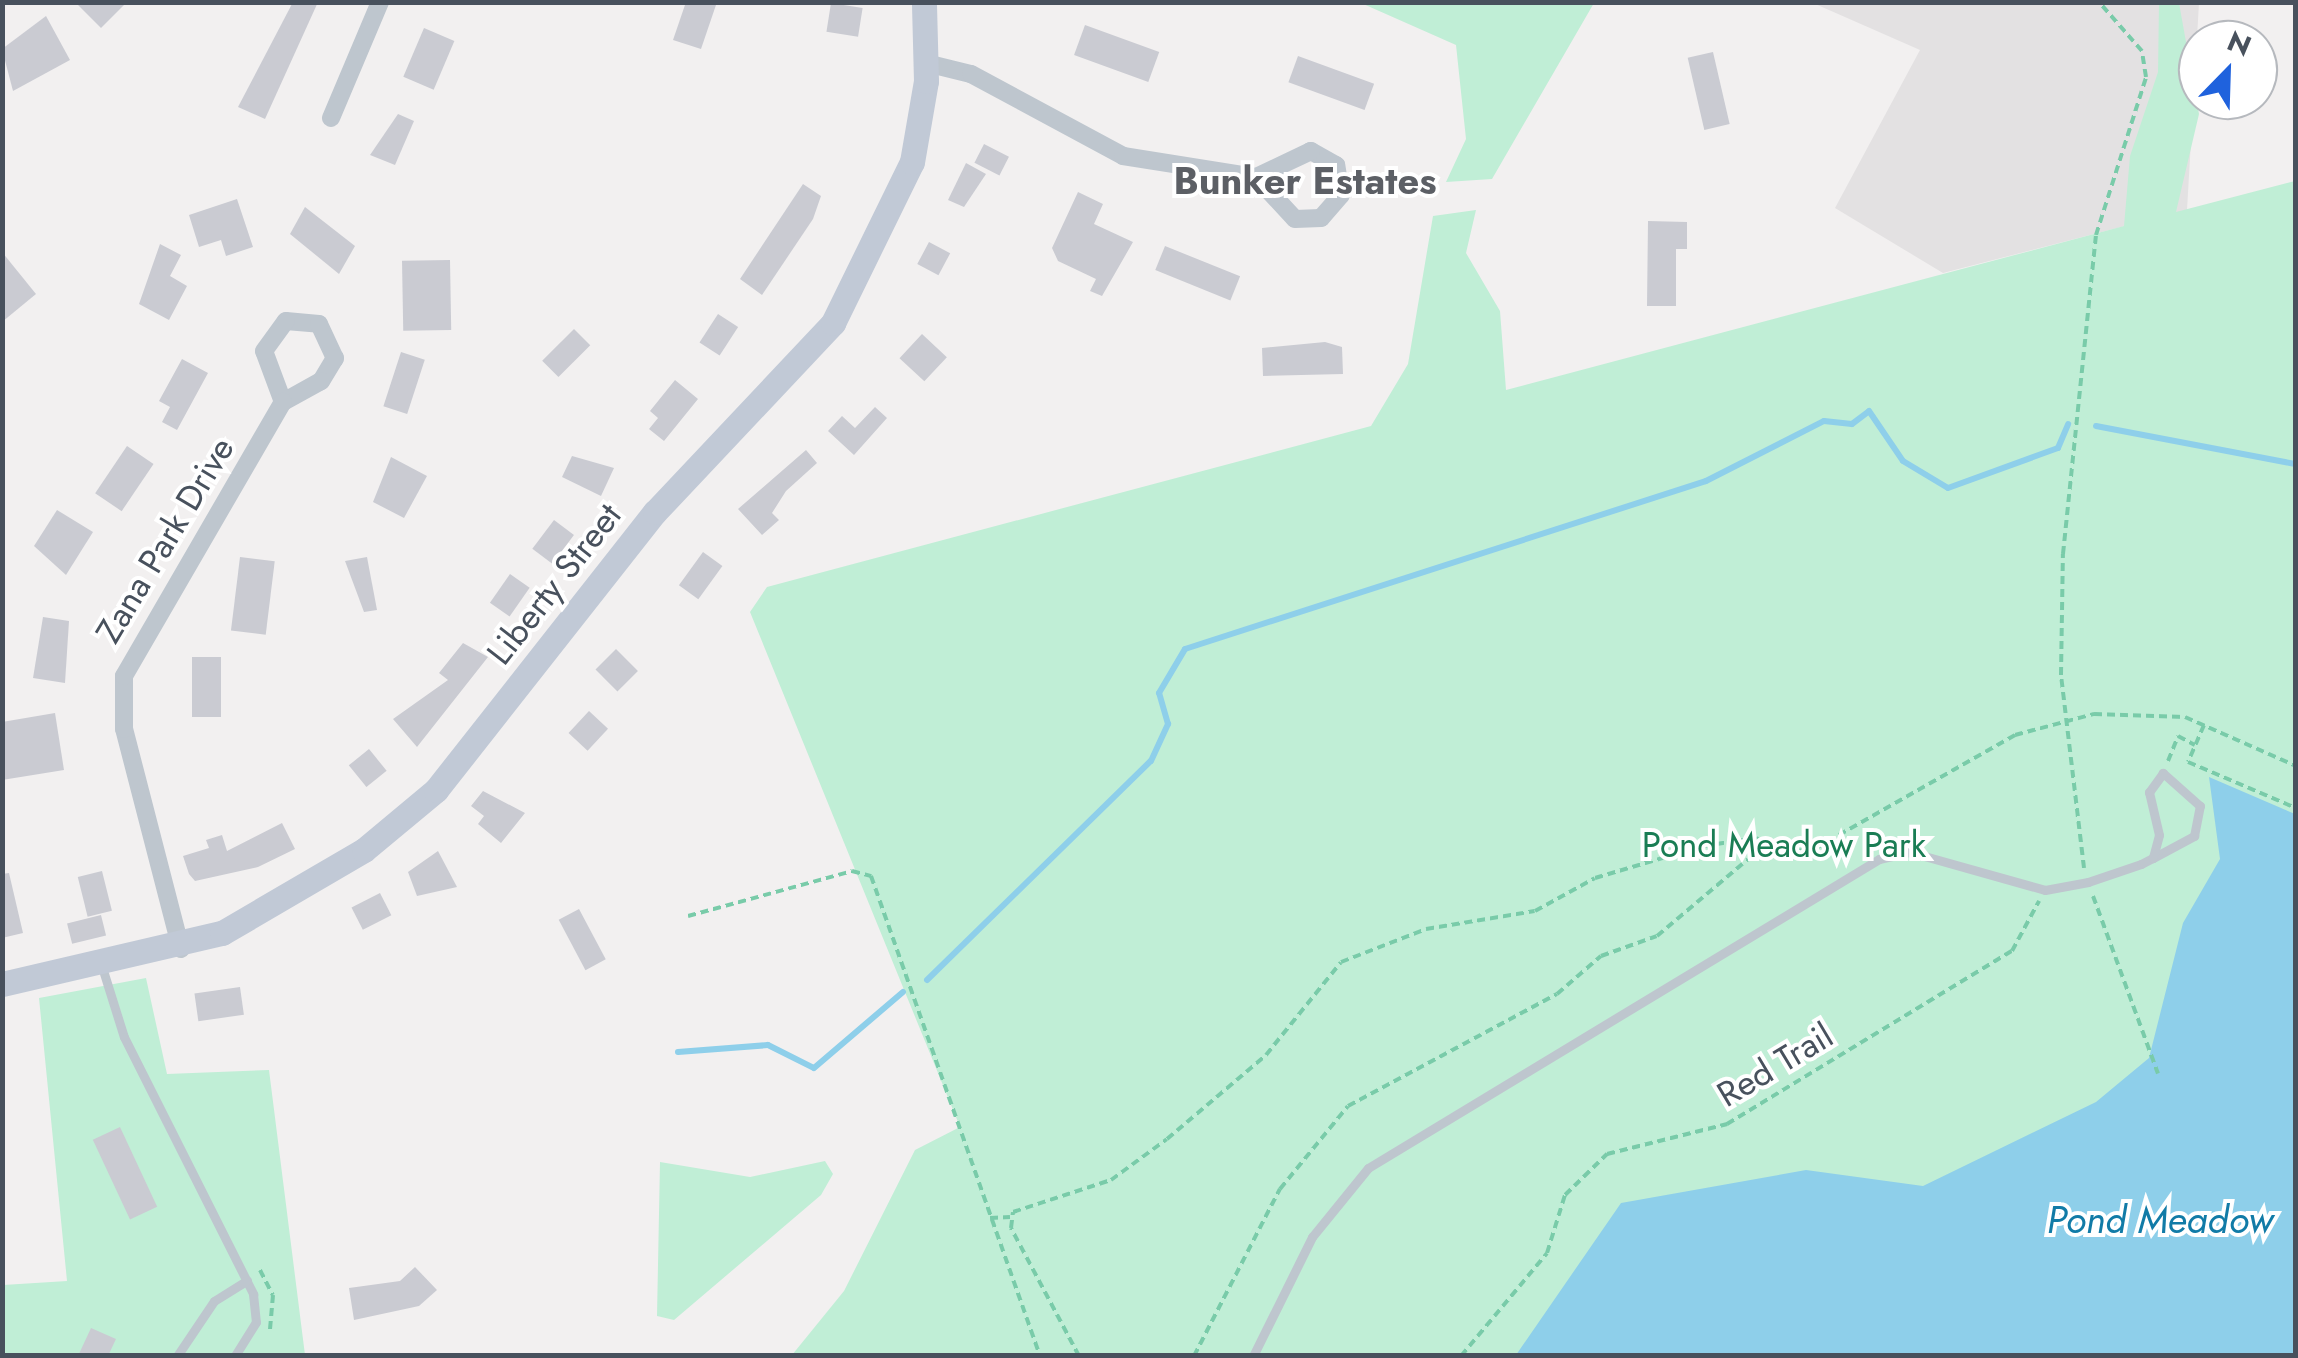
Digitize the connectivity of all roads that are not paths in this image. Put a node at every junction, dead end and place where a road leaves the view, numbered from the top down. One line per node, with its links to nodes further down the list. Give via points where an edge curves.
1 (380, 2): 4 (street)
2 (924, 2): 3 (main road, Liberty Street)
3 (926, 63): 5 (street, via 972,74 1124,156); 8 (main road, Liberty Street, via 901,195 812,352 655,512 421,804 278,904)
4 (331, 118)
5 (1256, 177): 5 (street, via 1302,220 1327,214 1341,195 1336,165 1311,150)
6 (283, 402): 6 (street, via 265,344 279,324 306,318 332,338 333,366); 8 (street, Zana Park Drive, via 124,676 124,730)
7 (2153, 858): 7 (lane, via 2194,836 2202,820 2189,790 2163,773 2149,792 2159,835); 14 (lane, via 2045,890 1910,852 1879,859 1368,1168 1312,1237)
8 (181, 949): 9 (main road, Liberty Street)
9 (102, 967): 10 (main road, Liberty Street); 11 (lane, via 124,1036)
10 (2, 984)
11 (248, 1280): 12 (lane, via 214,1301); 13 (lane, via 258,1313)
12 (177, 1356)
13 (235, 1356)
14 (1253, 1356)

